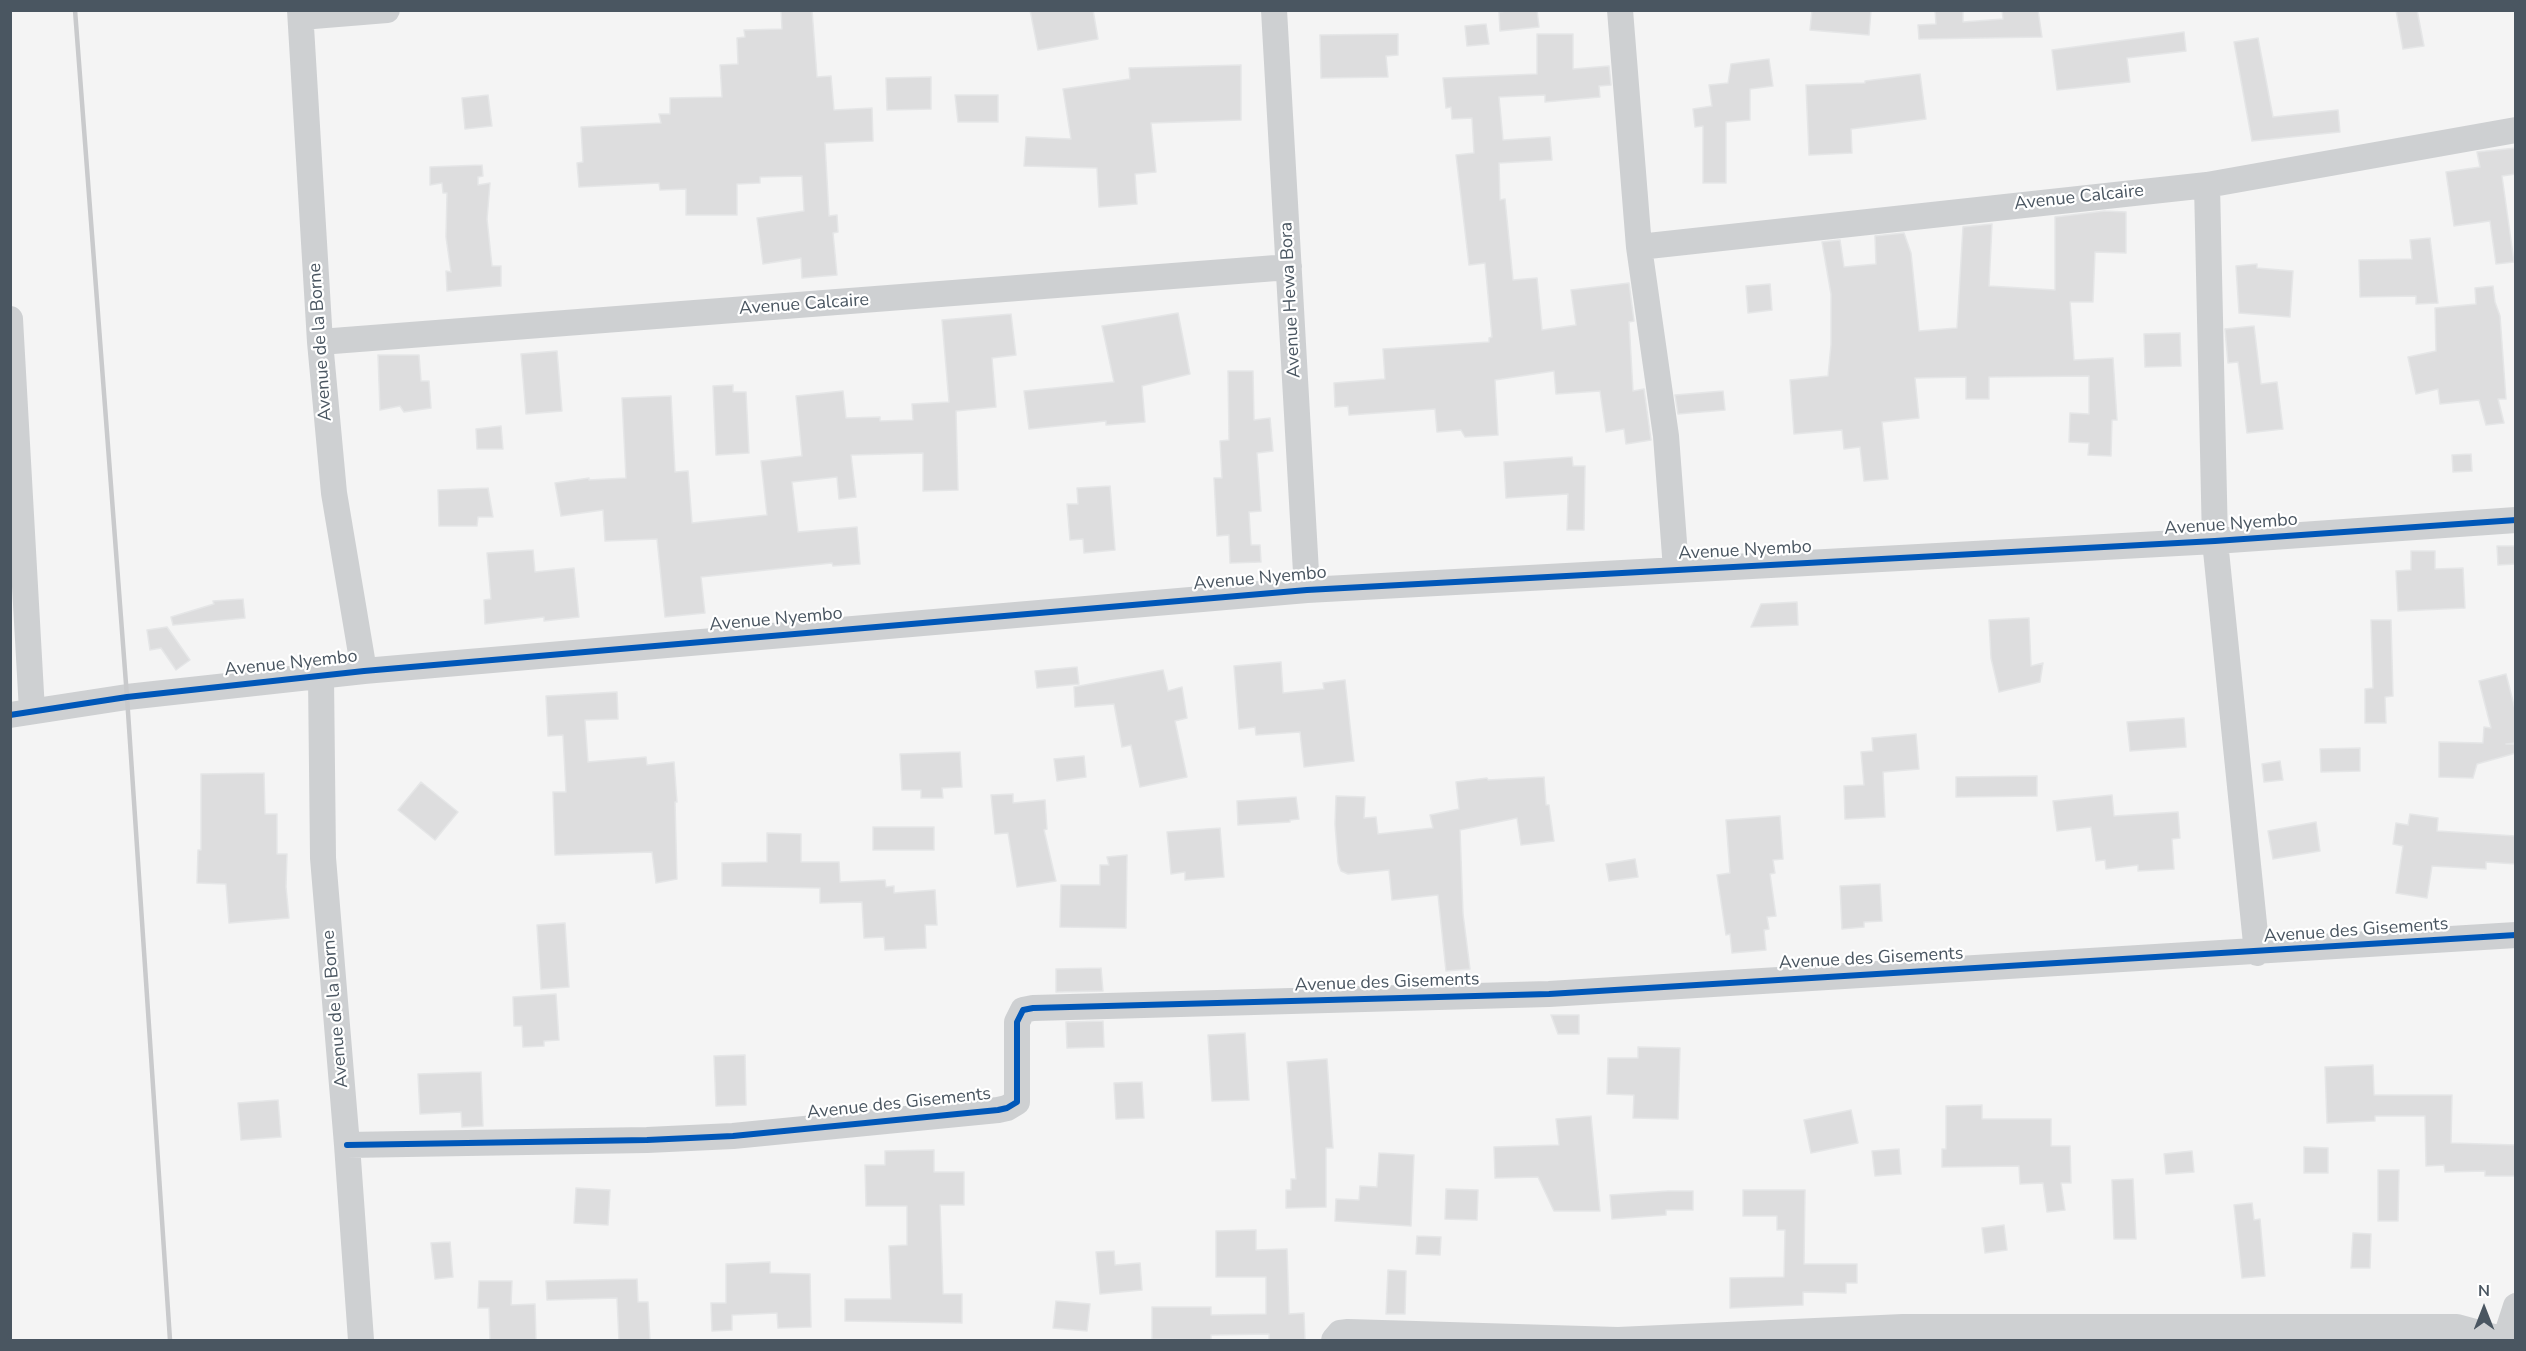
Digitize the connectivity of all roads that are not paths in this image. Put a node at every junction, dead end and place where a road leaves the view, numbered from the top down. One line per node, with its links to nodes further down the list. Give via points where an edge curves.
1 (387, 10): 4 (street)
2 (1274, 10): 8 (street, Avenue Hewa Bora)
3 (1620, 10): 7 (street)
4 (301, 14): 10 (street, Avenue de la Borne)
5 (2516, 130): 6 (street, Avenue Calcaire)
6 (2207, 185): 7 (street, Avenue Calcaire); 12 (street)
7 (1639, 247): 13 (street, via 1666,436)
8 (1289, 267): 10 (street, Avenue Calcaire); 14 (street, Avenue Hewa Bora)
9 (10, 319): 17 (street)
10 (320, 342): 15 (street, Avenue de la Borne, via 334,493)
11 (2516, 520): 12 (street, Avenue Nyembo)
12 (2215, 541): 13 (street, Avenue Nyembo); 19 (street)
13 (1676, 569): 14 (street, Avenue Nyembo)
14 (1307, 590): 15 (street, Avenue Nyembo)
15 (364, 671): 16 (street, Avenue Nyembo)
16 (321, 676): 17 (street, Avenue Nyembo); 20 (street, Avenue de la Borne, via 323,858)
17 (21, 713)
18 (2516, 935): 19 (street, Avenue des Gisements)
19 (2257, 953): 20 (street, Avenue des Gisements, via 1549,994 1033,1008 1023,1010 1017,1022 1017,1102 1007,1108 732,1136)
20 (348, 1145): 25 (street, Avenue de la Borne)
21 (2516, 1306): 24 (street)
22 (1903, 1334): 23 (street); 24 (street, via 2457,1327)
23 (1618, 1340): 26 (street, via 1348,1332 1340,1333)
24 (2505, 1340)
25 (361, 1341)
26 (1334, 1341)

